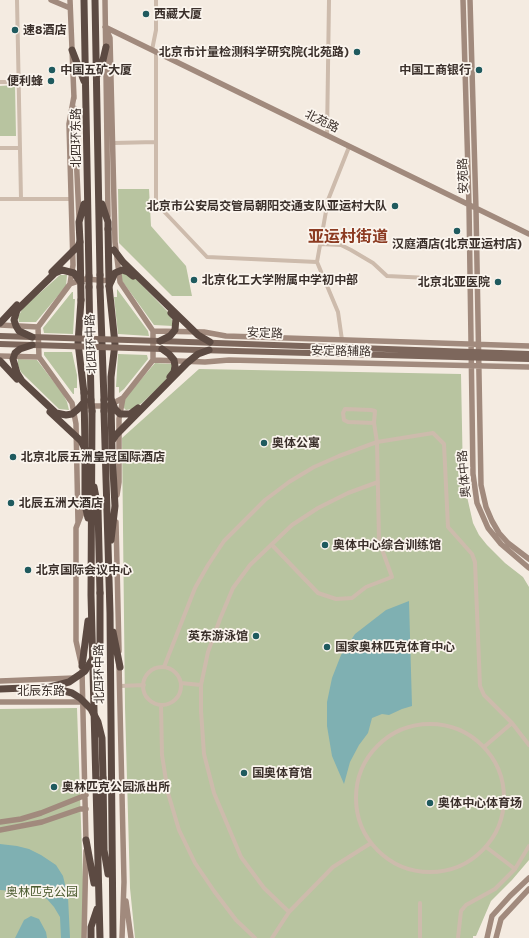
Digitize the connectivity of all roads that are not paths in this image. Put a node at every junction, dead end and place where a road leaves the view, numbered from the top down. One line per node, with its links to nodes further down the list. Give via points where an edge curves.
1 (17, 0): 17 (street)
2 (51, 0): 11 (street)
3 (70, 0): 11 (street, 北四环东路)
4 (84, 0): 19 (highway, 北四环东路)
5 (95, 0): 18 (highway, 北四环东路)
6 (105, 0): 12 (street)
7 (156, 0): 15 (street)
8 (329, 0): 21 (street)
9 (463, 0): 32 (street, 安苑路)
10 (470, 0): 33 (street, 安苑路)
11 (70, 8): 14 (street, 北四环东路)
12 (106, 27): 13 (street); 15 (street, 北苑路); 23 (street, via 110,38)
13 (106, 47): 18 (highway); 35 (street)
14 (72, 50): 19 (highway); 20 (street, 北四环东路)
15 (154, 51): 21 (street, 北苑路); 22 (street)
16 (0, 82): 17 (street)
17 (19, 82): 26 (street)
18 (97, 85): 27 (highway, 北四环东路)
19 (86, 87): 28 (highway, 北四环东路)
20 (74, 96): 31 (street, via 69,124); 34 (street, 北四环东路)
21 (327, 136): 24 (street, 北苑路)
22 (156, 142): 23 (street); 40 (street, via 156,203 207,257)
23 (112, 143): 44 (street, via 115,242)
24 (349, 146): 32 (street, 北苑路); 39 (street, via 328,200)
25 (0, 148): 26 (street)
26 (20, 148): 30 (street)
27 (100, 194): 35 (highway); 41 (highway, 北四环东路)
28 (87, 196): 34 (highway); 42 (highway, 北四环东路)
29 (0, 199): 30 (street)
30 (21, 199): 31 (street)
31 (71, 199): 46 (street, via 73,265)
32 (470, 206): 33 (street, 北苑路); 43 (street, 安苑路)
33 (476, 209): 36 (street, 北苑路); 57 (street, 安苑路)
34 (79, 222): 38 (highway)
35 (108, 225): 37 (highway, bridge)
36 (529, 234)
37 (108, 240): 47 (highway, bridge); 58 (highway, bridge, via 123,262)
38 (80, 242): 45 (highway, bridge); 48 (highway, bridge)
39 (320, 244): 40 (street); 43 (street, via 341,245 373,263 387,276)
40 (317, 262): 52 (street, via 338,312)
41 (100, 275): 75 (highway, 北四环中路, bridge)
42 (89, 276): 74 (highway, 北四环中路, bridge)
43 (470, 280): 56 (street, 安苑路)
44 (120, 282): 46 (street, via 85,279); 50 (street)
45 (81, 283): 53 (highway, bridge, via 74,273 62,270 55,273 17,310 14,320 16,326); 74 (highway, bridge, via 78,343 84,393)
46 (70, 284): 49 (street)
47 (109, 286): 54 (highway, bridge, via 115,272 128,272 176,318 175,330); 75 (highway, via 115,344)
48 (0, 324): 49 (street)
49 (38, 326): 66 (street)
50 (153, 330): 52 (street, 安定路辅路, via 204,332 226,336); 67 (street)
51 (0, 336): 53 (main road, 安定路, bridge)
52 (342, 340): 56 (street, 安定路辅路)
53 (32, 341): 54 (main road, 安定路, bridge); 55 (main road, 安定路, bridge); 60 (main road, 安定路, bridge); 74 (highway, bridge, via 15,353 13,359 22,381 56,413 72,414)
54 (160, 341): 58 (main road, 安定路, bridge)
55 (0, 344)
56 (471, 344): 57 (street, 安定路辅路); 63 (street, 安苑路)
57 (478, 345): 59 (street, 安定路辅路); 64 (street, 安苑路)
58 (209, 346): 60 (main road, 安定路, bridge); 63 (main road, 安定路, via 220,350); 63 (main road, 安定路, via 220,342); 78 (highway, bridge, via 187,364)
59 (526, 346): 61 (street)
60 (162, 348): 75 (highway, bridge, via 174,360 175,366 174,372 164,385 130,414 120,414)
61 (529, 349)
62 (529, 354): 64 (main road, 安定路)
63 (471, 355): 64 (main road, 安定路); 70 (street, 奥体中路)
64 (478, 355): 68 (main road, 安定路); 71 (street, 奥体中路)
65 (0, 356): 66 (street)
66 (39, 356): 76 (street)
67 (153, 360): 70 (street, 安定路辅路); 73 (street)
68 (529, 360)
69 (0, 361): 80 (highway, bridge, via 81,441)
70 (471, 366): 71 (street, 安定路辅路); 90 (street, 奥体中路, via 473,474 477,503 488,528)
71 (479, 366): 72 (street, 安定路辅路); 88 (street, 奥体中路, via 480,473 486,507 492,521 508,543)
72 (529, 367)
73 (123, 398): 76 (street, via 108,406); 84 (street, 北四环中路, via 119,419 119,482)
74 (88, 400): 80 (highway, bridge); 81 (highway, 北四环中路, bridge, via 92,411)
75 (108, 400): 78 (highway, bridge); 89 (highway, 北四环中路, bridge, via 104,411)
76 (72, 403): 85 (street, via 76,424)
77 (374, 423): 77 (street, via 375,411 345,409 343,413 344,420 348,422); 79 (street)
78 (112, 440): 84 (highway, bridge)
79 (377, 442): 82 (street); 95 (street, via 314,467 265,500 238,525 224,541 195,588); 110 (street, via 433,433 444,444 448,527 472,554 475,562 480,686 484,695)
80 (85, 450): 83 (highway)
81 (91, 470): 86 (highway, 北四环中路); 103 (highway, bridge, via 98,508 100,642 85,671 64,684)
82 (378, 482): 87 (street, via 318,508 292,525); 87 (street, via 379,541 392,577 366,587 352,598 336,599 318,593)
83 (85, 505): 85 (street, 北四环中路); 86 (highway)
84 (115, 506): 89 (highway); 94 (street, 北四环中路)
85 (78, 523): 93 (street, 北四环中路, via 76,641)
86 (90, 530): 91 (highway, 北四环中路)
87 (272, 545): 102 (street, via 250,565 233,588 208,652)
88 (529, 559)
89 (108, 560): 92 (highway, 北四环中路)
90 (529, 568)
91 (91, 595): 93 (highway); 126 (highway, 北四环中路)
92 (110, 613): 94 (highway); 125 (highway, 北四环中路)
93 (82, 666): 96 (street, 北四环中路)
94 (120, 667): 101 (street, 北四环中路)
95 (164, 667): 98 (street, via 175,672); 100 (street, via 152,670)
96 (82, 678): 97 (street, 北辰东路); 108 (street, 北四环中路)
97 (3, 681): 99 (street)
98 (181, 683): 102 (street); 109 (street, via 176,699)
99 (0, 685)
100 (144, 685): 101 (street); 109 (street, via 146,696)
101 (120, 686): 123 (street, 北四环中路)
102 (201, 686): 128 (street, via 200,711 204,754 214,793 241,857 264,888)
103 (50, 688): 104 (highway, bridge); 125 (highway, bridge, via 61,689 80,698 91,709 98,722 102,738 104,850)
104 (0, 689)
105 (0, 698): 107 (street)
106 (0, 702): 107 (street, 北辰东路)
107 (8, 702): 108 (street, 北辰东路)
108 (82, 702): 113 (street, 北四环中路)
109 (161, 705): 135 (street, via 162,755 168,793 179,830 195,863 214,891 236,920)
110 (512, 723): 111 (street); 112 (street)
111 (529, 745)
112 (484, 747): 118 (street, via 464,732 434,724 410,727 393,734 383,742 370,755 364,766 357,790 358,814); 120 (street, via 498,768 503,784 504,801 499,826)
113 (86, 795): 114 (street, 北四环中路); 115 (street, via 35,815)
114 (86, 809): 116 (street, via 36,824); 117 (street, 北四环中路)
115 (0, 822)
116 (0, 830)
117 (86, 840): 126 (highway); 129 (street, 北四环中路)
118 (371, 843): 120 (street, via 383,856 398,865 414,871 432,873 458,868); 128 (street, via 333,867)
119 (529, 846): 121 (street)
120 (486, 847): 121 (street)
121 (515, 869): 138 (street, via 495,889 466,905 461,911)
122 (529, 878): 139 (street, via 492,916)
123 (124, 882): 133 (street, 北四环中路); 134 (street)
124 (529, 889): 140 (street, via 501,919)
125 (112, 898): 132 (highway, 北四环中路)
126 (98, 903): 130 (highway, via 91,927); 131 (highway, 北四环中路)
127 (420, 903): 137 (street)
128 (289, 912): 136 (street)
129 (84, 938)
130 (91, 938)
131 (100, 938)
132 (113, 938)
133 (122, 938)
134 (131, 938)
135 (255, 938)
136 (272, 938)
137 (420, 938)
138 (458, 938)
139 (487, 938)
140 (496, 938)

